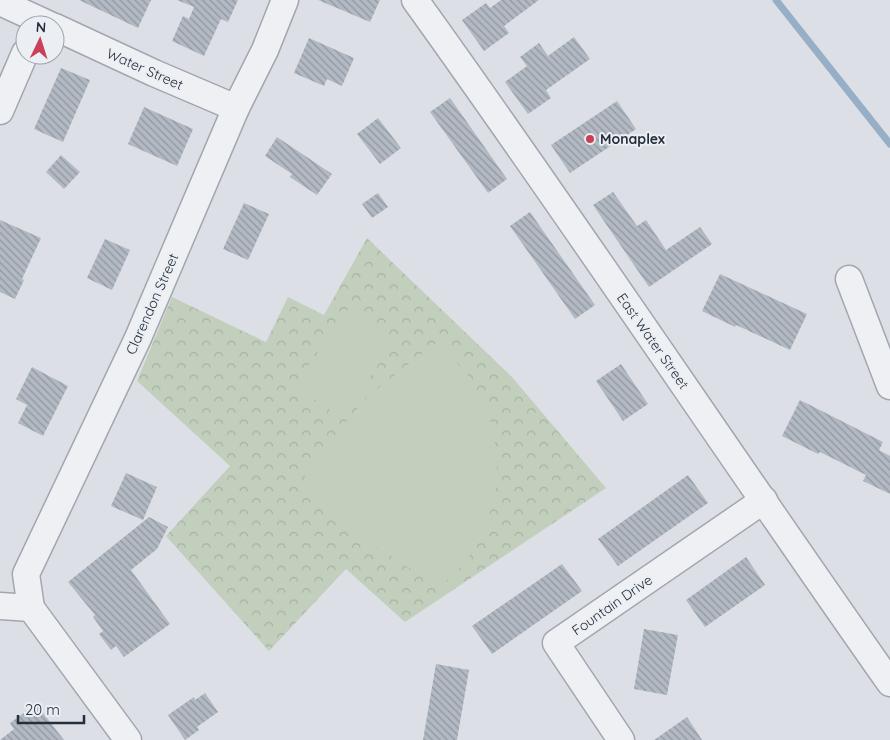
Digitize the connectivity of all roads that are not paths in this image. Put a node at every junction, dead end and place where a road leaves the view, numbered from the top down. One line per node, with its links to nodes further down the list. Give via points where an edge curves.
1 (285, 0): 7 (street, Clarendon Street)
2 (415, 0): 11 (street, East Water Street)
3 (0, 2): 4 (street, Water Street)
4 (27, 15)
5 (65, 33): 7 (street, Water Street)
6 (20, 65): 8 (street)
7 (236, 108): 13 (street, Clarendon Street, via 138,338 26,574)
8 (0, 111)
9 (849, 279): 10 (street)
10 (890, 386)
11 (764, 500): 14 (street, East Water Street); 16 (street, Fountain Drive, via 556,643)
12 (0, 606): 13 (street)
13 (30, 608): 15 (street)
14 (890, 682)
15 (128, 740)
16 (621, 740)

